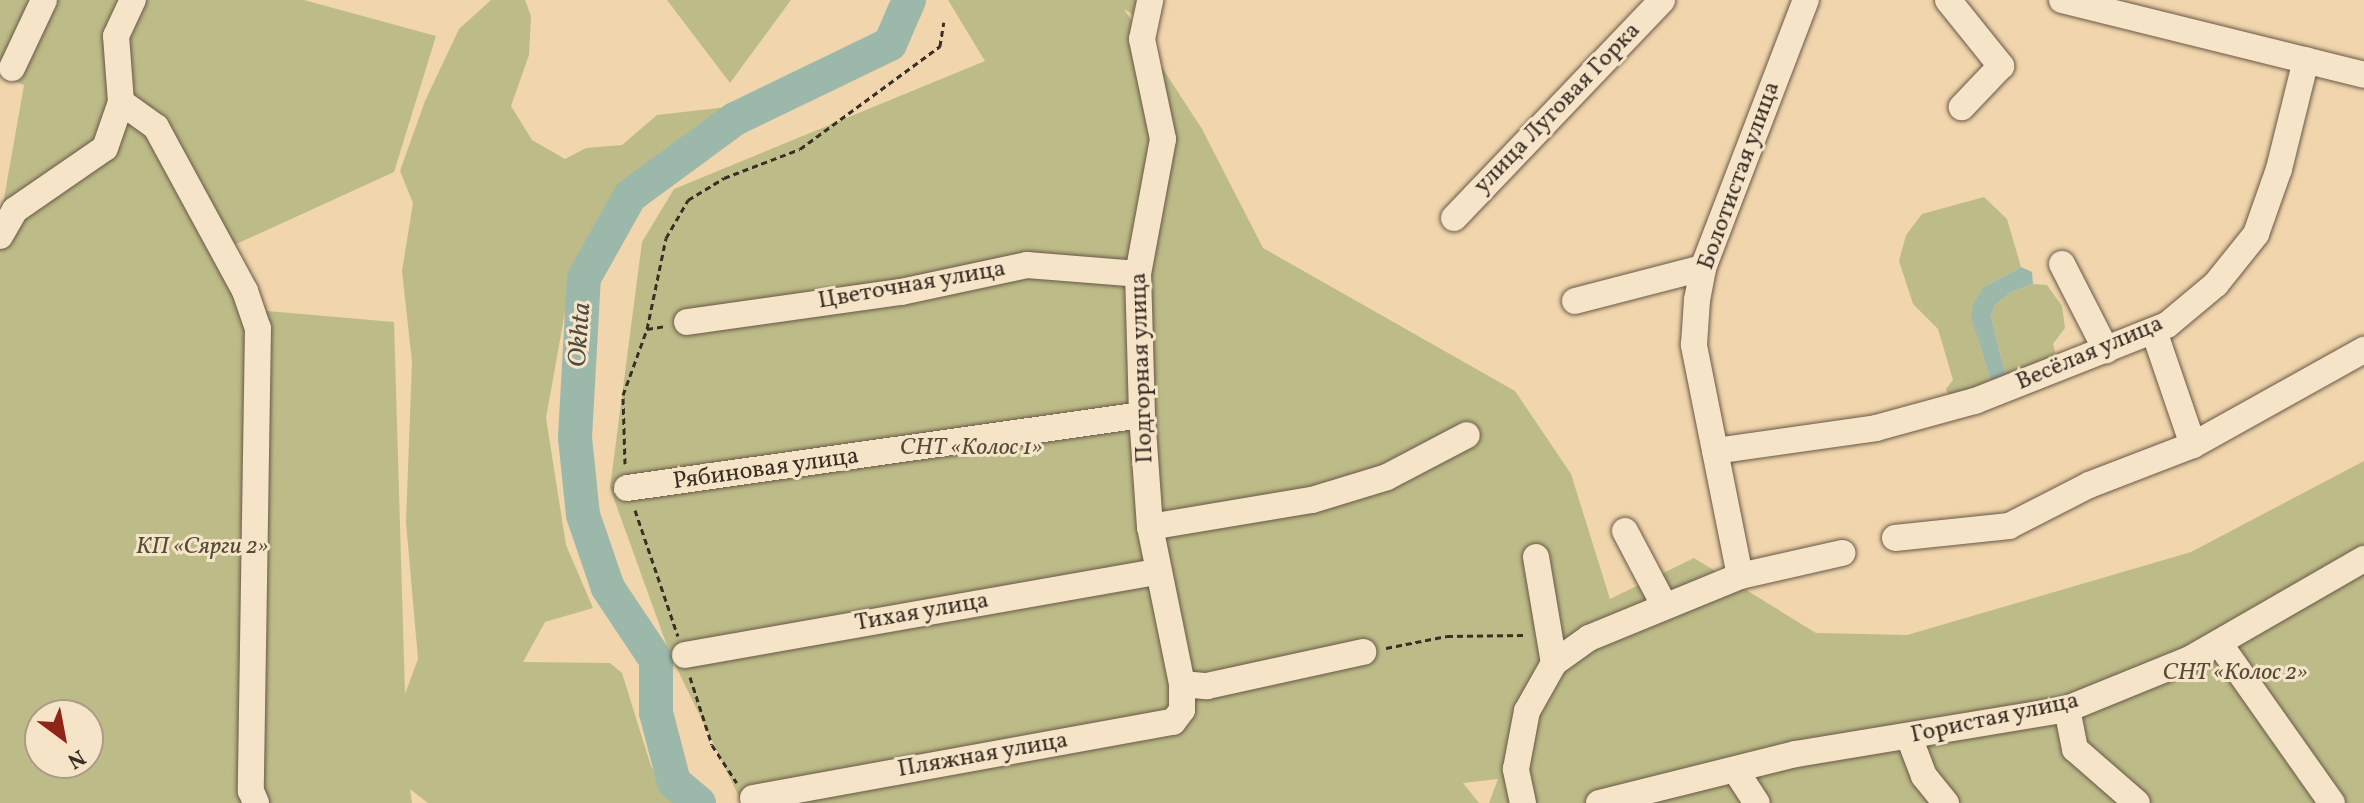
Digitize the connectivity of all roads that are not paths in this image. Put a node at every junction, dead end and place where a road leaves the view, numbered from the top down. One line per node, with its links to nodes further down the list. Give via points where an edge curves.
1 (44, 0): 9 (street)
2 (133, 0): 11 (street, via 116,36)
3 (1662, 0): 13 (street, улица Луговая Горка)
4 (1806, 0): 16 (street, Болотистая улица)
5 (1948, 0): 12 (street, via 2001,66)
6 (2062, 0): 8 (street)
7 (1147, 11): 17 (street, Подгорная улица, via 1143,53 1163,139)
8 (2306, 60): 10 (street); 20 (street, Весёлая улица, via 2279,169 2256,234 2216,284)
9 (12, 68)
10 (2364, 75)
11 (121, 102): 14 (street, via 105,148 15,210); 46 (street, via 156,127 245,291 258,328 251,791)
12 (1962, 107)
13 (1454, 218)
14 (0, 236)
15 (2062, 264): 21 (street)
16 (1703, 268): 18 (street); 26 (street, Болотистая улица, via 1694,345)
17 (1138, 274): 19 (street, Цветочная улица, via 1027,265 901,292); 23 (street, Подгорная улица)
18 (1575, 301)
19 (687, 322)
20 (2154, 331): 21 (street, Весёлая улица); 25 (street)
21 (2106, 350): 26 (street, Весёлая улица, via 1975,401 1876,428)
22 (2364, 350): 25 (street)
23 (1142, 415): 27 (street, Рябиновая улица); 28 (street, Подгорная улица)
24 (1467, 435): 28 (street, via 1387,477 1312,500)
25 (2193, 445): 30 (street, via 2089,485 2009,526)
26 (1715, 451): 35 (street, Болотистая улица)
27 (627, 488)
28 (1150, 527): 34 (street, Подгорная улица)
29 (1625, 531): 36 (street)
30 (1895, 538)
31 (1842, 553): 35 (street)
32 (1536, 557): 40 (street)
33 (2361, 565): 37 (street, Гористая улица)
34 (1159, 571): 39 (street, Тихая улица); 41 (street, Подгорная улица)
35 (1740, 576): 36 (street)
36 (1664, 605): 40 (street, via 1589,638)
37 (2219, 643): 42 (street, Гористая улица); 52 (street)
38 (1363, 652): 41 (street, via 1207,686)
39 (685, 655)
40 (1554, 663): 47 (street, via 1527,711 1516,769)
41 (1182, 684): 45 (street, Пляжная улица, via 1182,710 1173,722)
42 (2067, 709): 43 (street, Гористая улица); 51 (street, via 2075,749)
43 (1909, 737): 44 (street, Гористая улица, via 1796,754); 50 (street, via 1924,776)
44 (1736, 771): 48 (street, Гористая улица); 49 (street)
45 (753, 798)
46 (256, 803)
47 (1523, 803)
48 (1599, 803)
49 (1757, 803)
50 (1946, 803)
51 (2137, 803)
52 (2332, 803)

